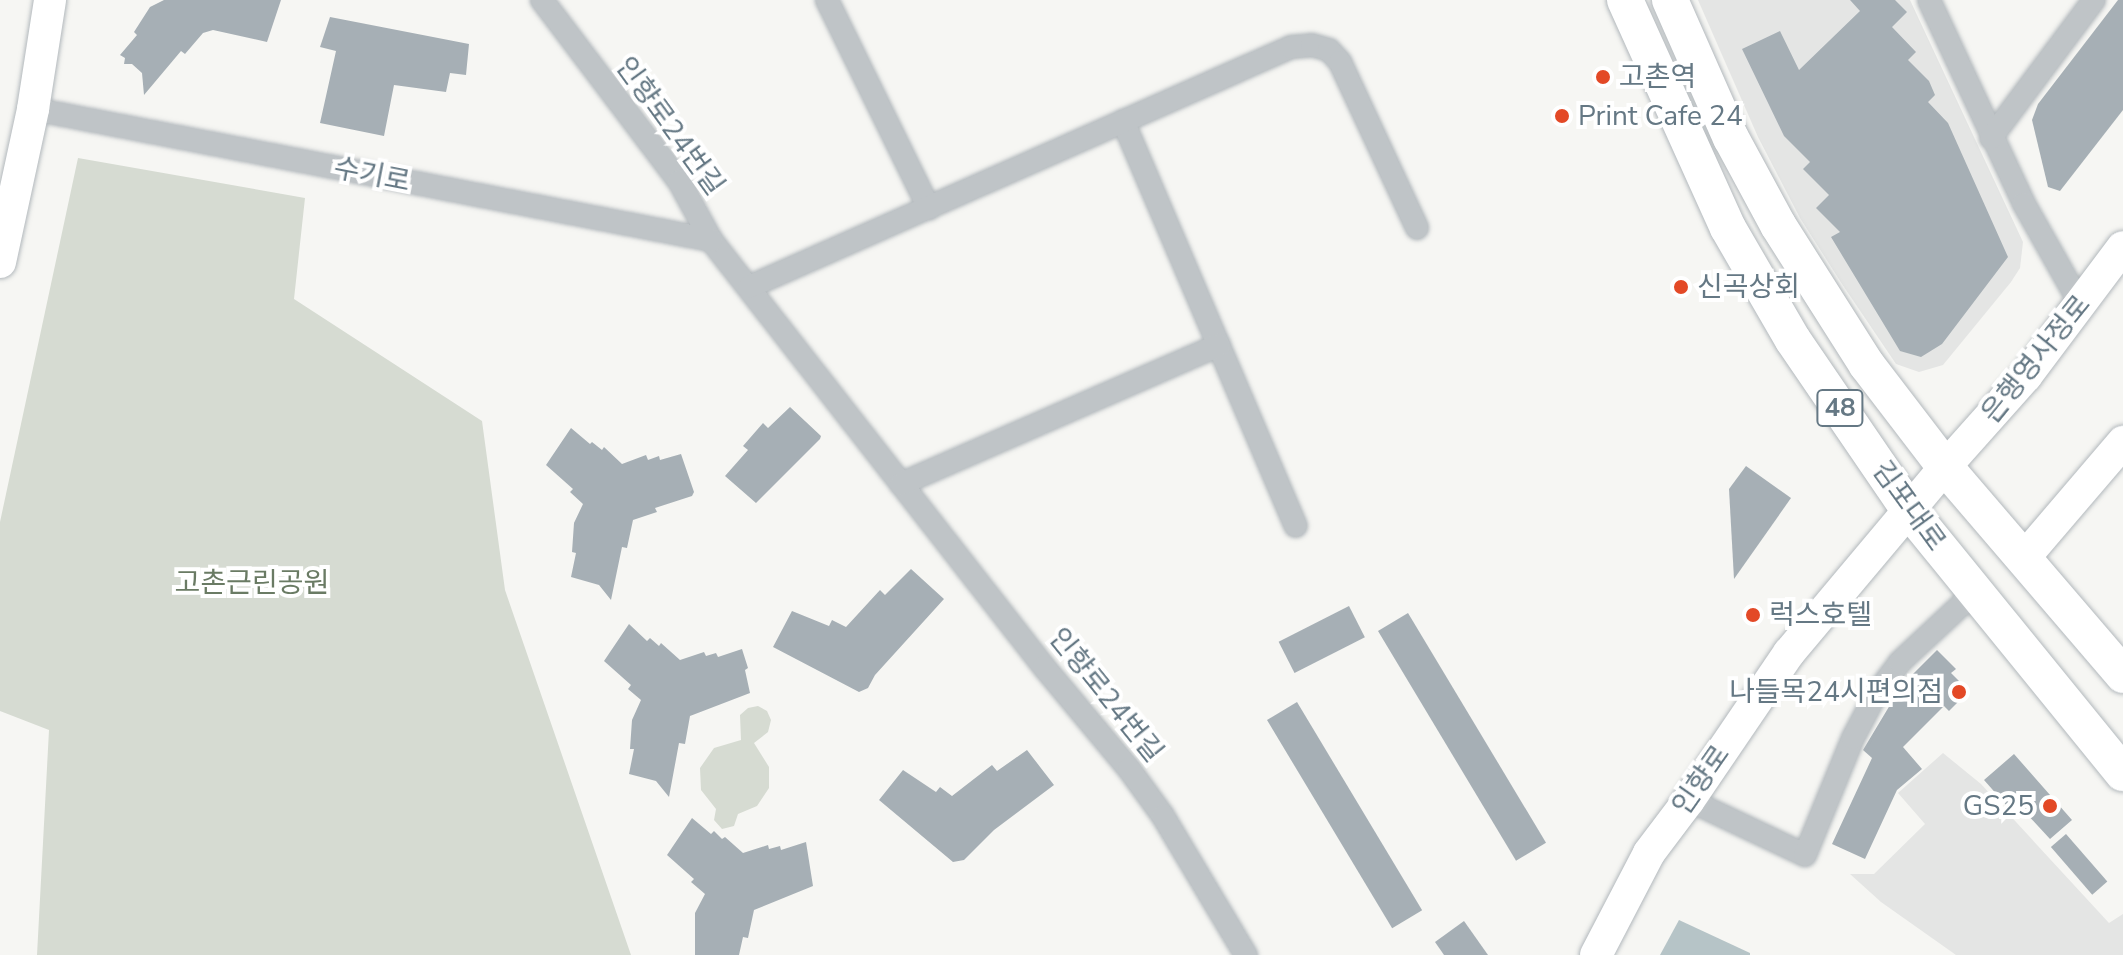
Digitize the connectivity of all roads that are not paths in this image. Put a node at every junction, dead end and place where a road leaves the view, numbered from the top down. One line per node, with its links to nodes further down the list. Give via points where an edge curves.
1 (50, 0): 8 (street)
2 (542, 0): 13 (street, 인향로24번길, via 679,181)
3 (827, 0): 11 (street)
4 (1625, 0): 22 (main road, 김포대로 / 48, via 1759,286)
5 (1670, 0): 20 (main road, 김포대로 / 48, via 1731,138 1778,225 1867,365)
6 (1929, 0): 10 (street)
7 (2094, 0): 10 (street)
8 (33, 109): 13 (street, 수기로); 15 (street)
9 (1123, 121): 11 (street); 12 (street, via 1291,47 1329,50 1340,62); 18 (street)
10 (1991, 138): 17 (street)
11 (929, 208): 16 (street)
12 (1417, 228)
13 (711, 240): 16 (street, 인향로24번길)
14 (2119, 259): 17 (street, 은행영사정로)
15 (0, 262)
16 (749, 287): 21 (street, 인향로24번길)
17 (2081, 305): 20 (street, 은행영사정로)
18 (1219, 345): 21 (street); 23 (street)
19 (2123, 442): 24 (street)
20 (1945, 467): 22 (street, 인향로); 24 (main road, 김포대로 / 48)
21 (901, 484): 29 (street, 인향로24번길, via 1129,769)
22 (1909, 510): 25 (main road, 김포대로 / 48); 28 (street, 인향로, via 1789,653)
23 (1296, 526)
24 (2024, 558): 26 (main road, 김포대로 / 48)
25 (1974, 593): 27 (main road, 김포대로 / 48); 28 (street, via 1900,662 1876,694 1805,855)
26 (2123, 675)
27 (2123, 773)
28 (1689, 800): 30 (street, 인향로, via 1641,865)
29 (1246, 955)
30 (1596, 955)

